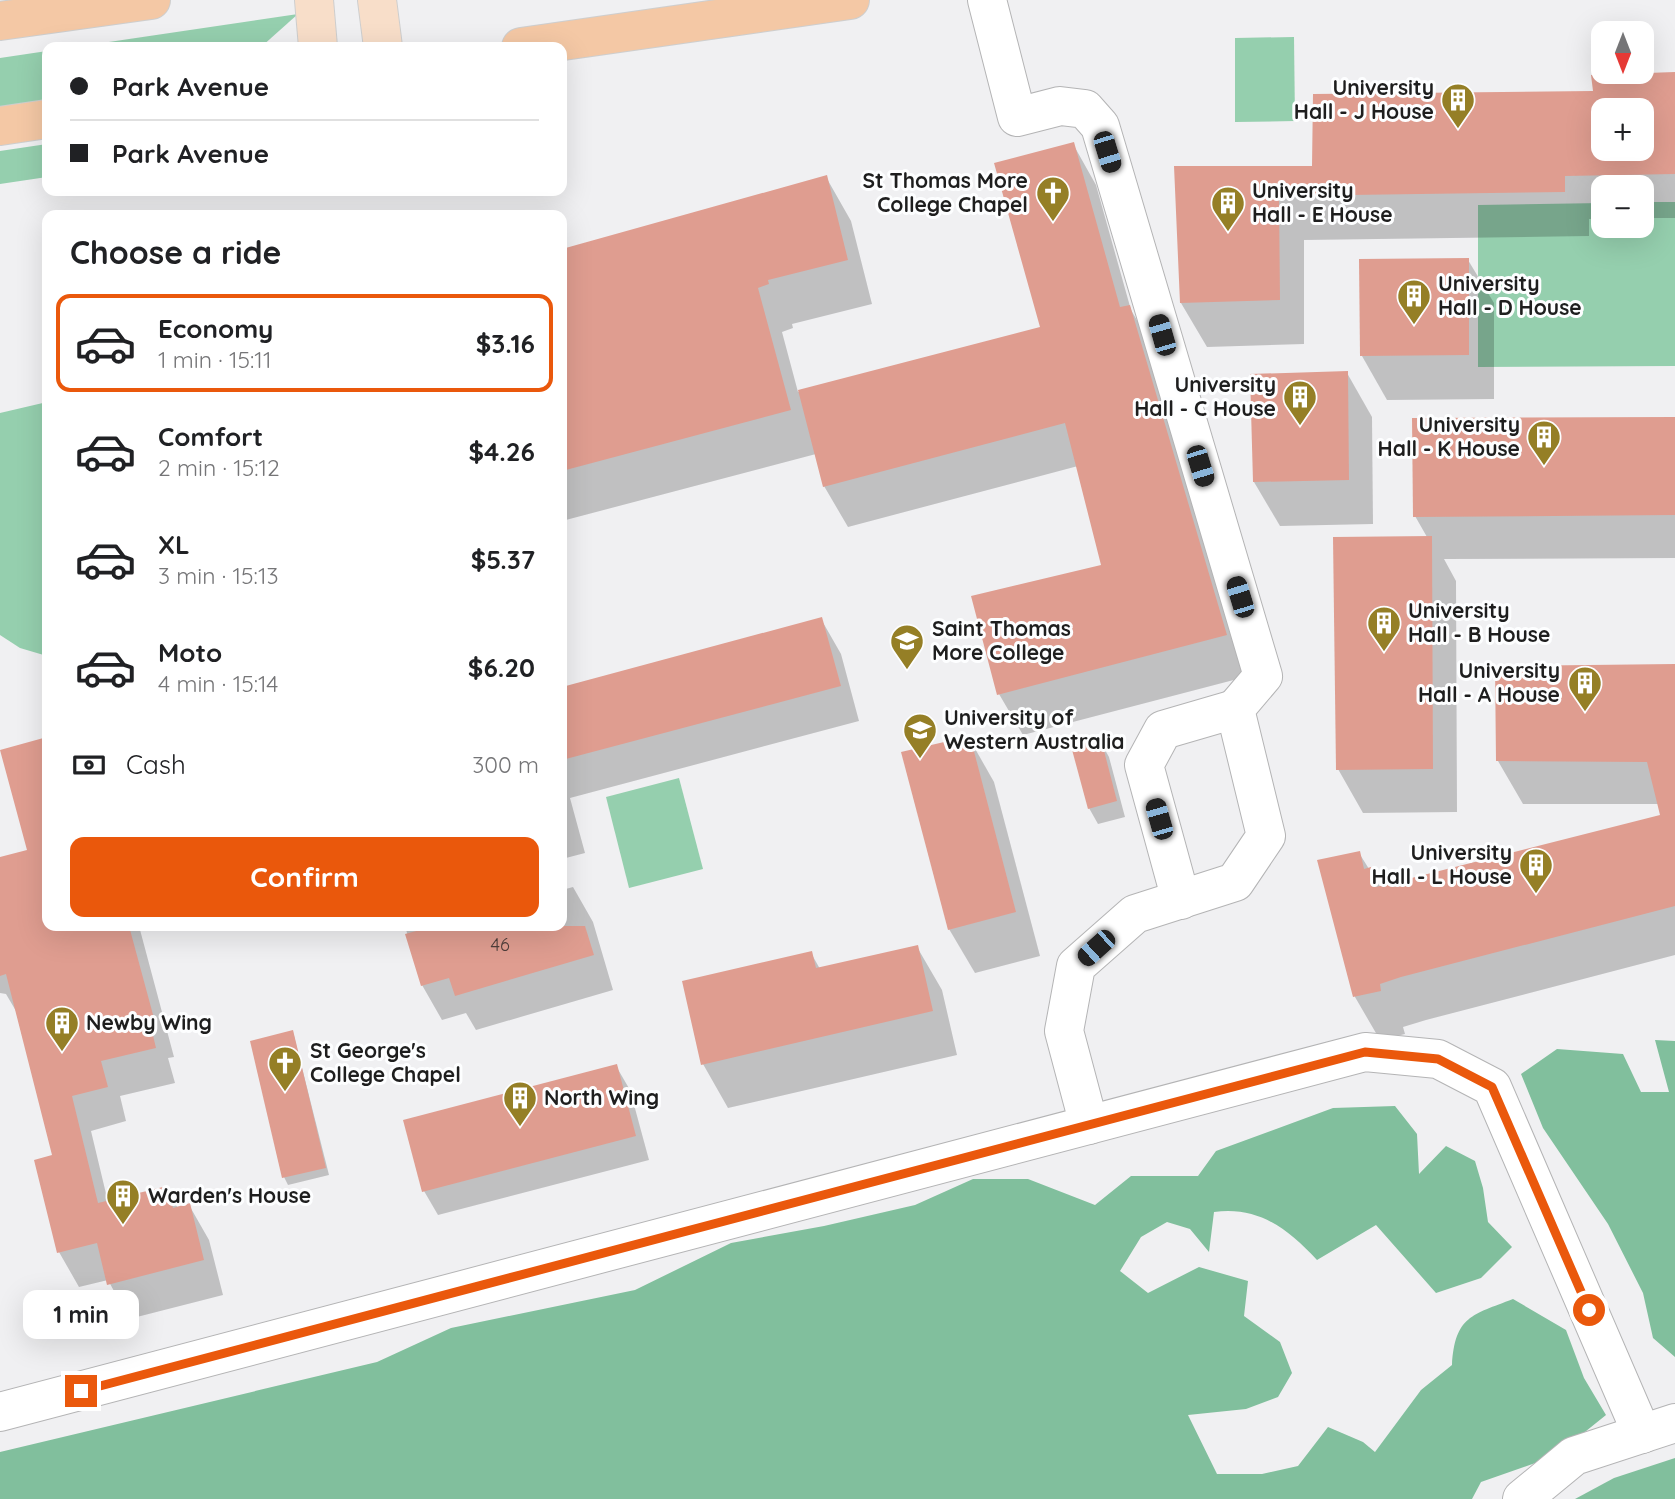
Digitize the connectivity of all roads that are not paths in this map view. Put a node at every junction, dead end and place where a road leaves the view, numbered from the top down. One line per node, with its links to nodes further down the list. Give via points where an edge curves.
1 (51, 0): 7 (highway)
2 (151, 0): 7 (highway)
3 (314, 0): 8 (main road)
4 (376, 0): 9 (main road)
5 (850, 0): 10 (highway)
6 (987, 0): 13 (street, via 1017,117 1060,106 1085,109 1100,126 1263,676)
7 (0, 21)
8 (318, 42)
9 (382, 42)
10 (556, 42)
11 (42, 120): 12 (highway)
12 (0, 126)
13 (1235, 709): 14 (street, via 1266,836 1235,882); 14 (street, via 1163,730 1144,765)
14 (1181, 900): 15 (street, via 1135,914 1076,966 1064,1031)
15 (1089, 1125): 16 (street); 17 (street, via 1365,1052 1438,1059 1492,1087)
16 (0, 1412)
17 (1659, 1428): 18 (street, via 1574,1456)
18 (1522, 1499)

